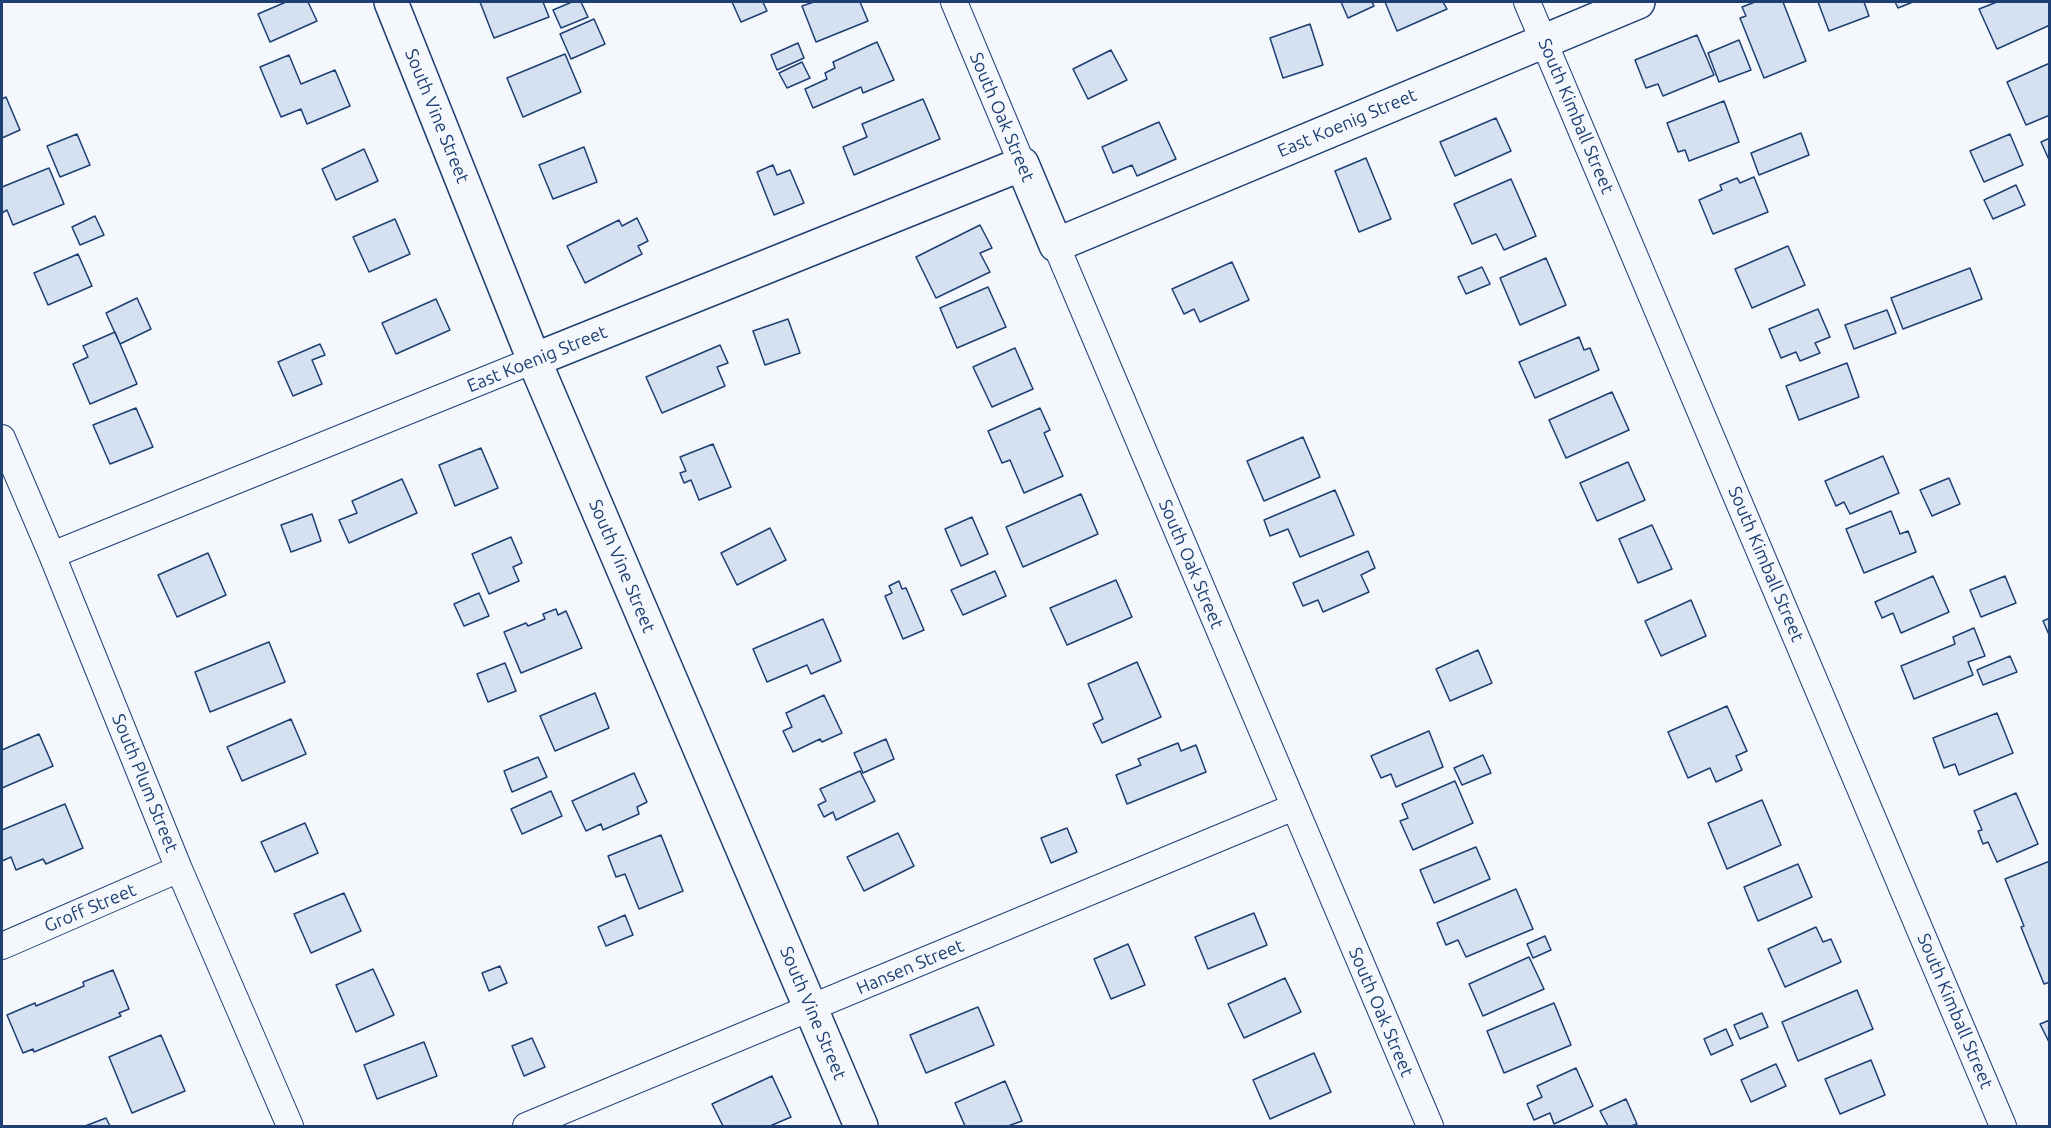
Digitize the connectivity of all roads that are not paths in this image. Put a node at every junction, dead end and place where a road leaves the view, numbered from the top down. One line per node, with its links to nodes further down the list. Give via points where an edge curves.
1 (391, 2): 8 (street, South Vine Street)
2 (954, 2): 6 (street, South Oak Street)
3 (1527, 2): 5 (street, South Kimball Street)
4 (1638, 2): 5 (street, East Koenig Street)
5 (1544, 41): 7 (street, East Koenig Street); 19 (street, South Kimball Street)
6 (1022, 164): 7 (street, South Oak Street); 8 (street, East Koenig Street)
7 (1056, 245): 11 (street, South Oak Street)
8 (534, 360): 10 (street, East Koenig Street); 14 (street, South Vine Street)
9 (2, 438): 10 (street, South Plum Street)
10 (52, 555): 12 (street, South Plum Street)
11 (1294, 807): 14 (street, Hansen Street); 18 (street, South Oak Street)
12 (180, 869): 13 (street, Groff Street); 15 (street, South Plum Street)
13 (2, 946)
14 (811, 1008): 16 (street, Hansen Street); 17 (street, South Vine Street)
15 (290, 1126)
16 (526, 1126)
17 (861, 1126)
18 (1430, 1126)
19 (2003, 1126)

